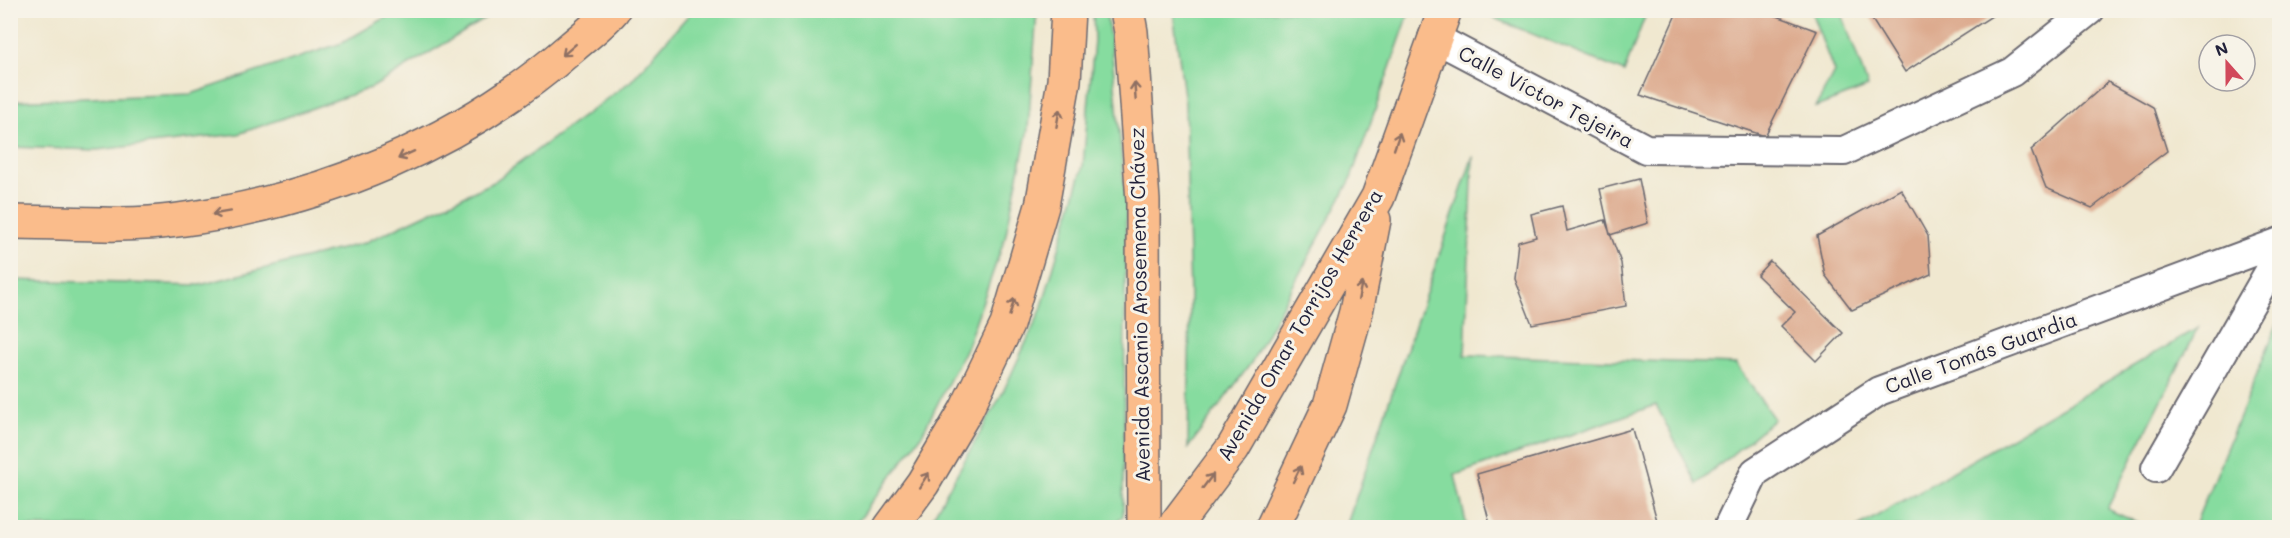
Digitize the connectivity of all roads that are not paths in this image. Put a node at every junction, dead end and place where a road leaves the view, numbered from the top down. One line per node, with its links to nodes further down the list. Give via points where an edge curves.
1 (613, 10): 7 (main road, one-way to 7, via 546,69 480,116 409,154 334,185 257,207 177,220 96,226)
2 (1068, 10): 11 (main road, one-way to 2, via 923,483 966,410 1007,325 1042,206 1064,81)
3 (1127, 10): 12 (main road, Avenida Ascanio Arosemena Chávez, one-way to 3, via 1143,201)
4 (2090, 10): 5 (street, Calle Víctor Tejeira, via 2013,72 1844,151 1646,149)
5 (1439, 24): 6 (main road, Avenida Omar Torrijos Herrera, one-way to 5)
6 (1378, 197): 13 (main road, Avenida Omar Torrijos Herrera, one-way to 6, via 1233,448); 14 (main road, one-way to 6, via 1330,405 1356,312)
7 (12, 222)
8 (2280, 242): 15 (street, Calle Tomás Guardia, via 1879,391 1755,472)
9 (2280, 253): 10 (street)
10 (2156, 468)
11 (890, 528)
12 (1144, 528)
13 (1173, 528)
14 (1272, 528)
15 (1728, 528)

